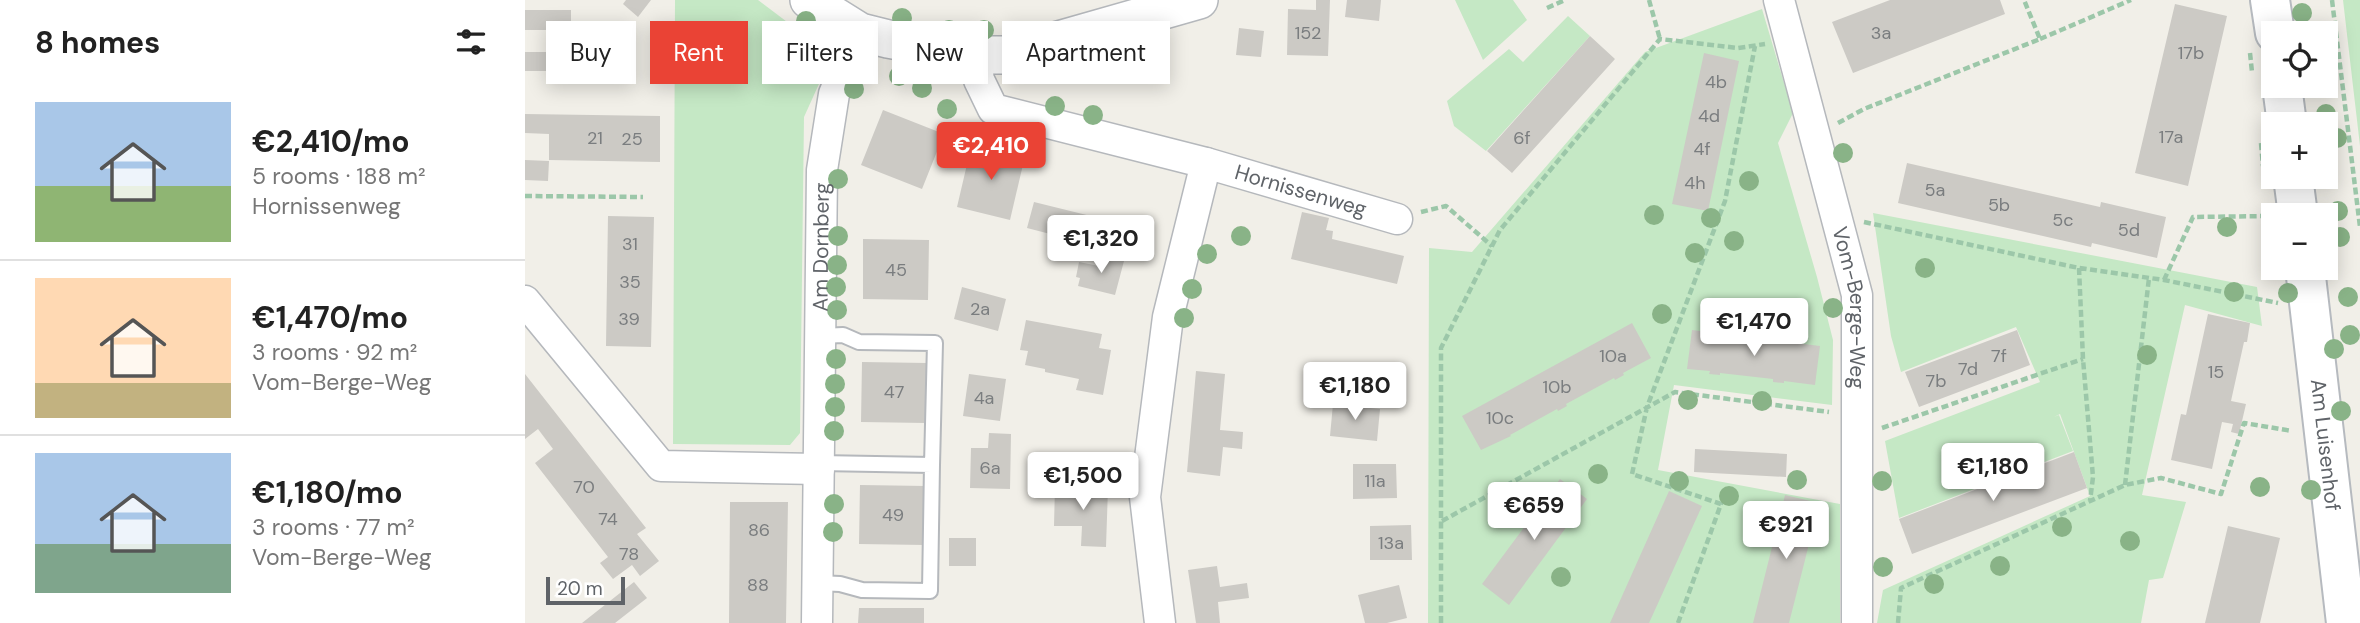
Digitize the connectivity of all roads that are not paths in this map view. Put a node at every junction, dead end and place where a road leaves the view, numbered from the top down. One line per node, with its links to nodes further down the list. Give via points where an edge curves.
1 (809, 0): 5 (street)
2 (1199, 0): 7 (street, via 1006,55)
3 (1779, 0): 20 (street, Vom-Berge-Weg, via 1857,295)
4 (2270, 0): 6 (main road)
5 (842, 21)
6 (2273, 21)
7 (988, 55)
8 (838, 84): 14 (street, Am Dornberg, via 822,170)
9 (981, 84): 10 (street, Hornissenweg, via 993,109)
10 (1206, 163): 11 (street, Hornissenweg); 19 (street, Hornissenweg, via 1168,317 1145,497)
11 (1397, 219)
12 (2306, 280): 21 (main road, Am Luisenhof)
13 (525, 301): 16 (street, via 661,466)
14 (821, 336): 15 (lane, via 935,344); 16 (street, Am Dornberg)
15 (932, 465): 16 (lane); 17 (lane, via 930,590 862,590)
16 (819, 466): 17 (street, Am Dornberg)
17 (817, 583): 18 (street, Am Dornberg)
18 (817, 623)
19 (1160, 623)
20 (1857, 623)
21 (2346, 623)

